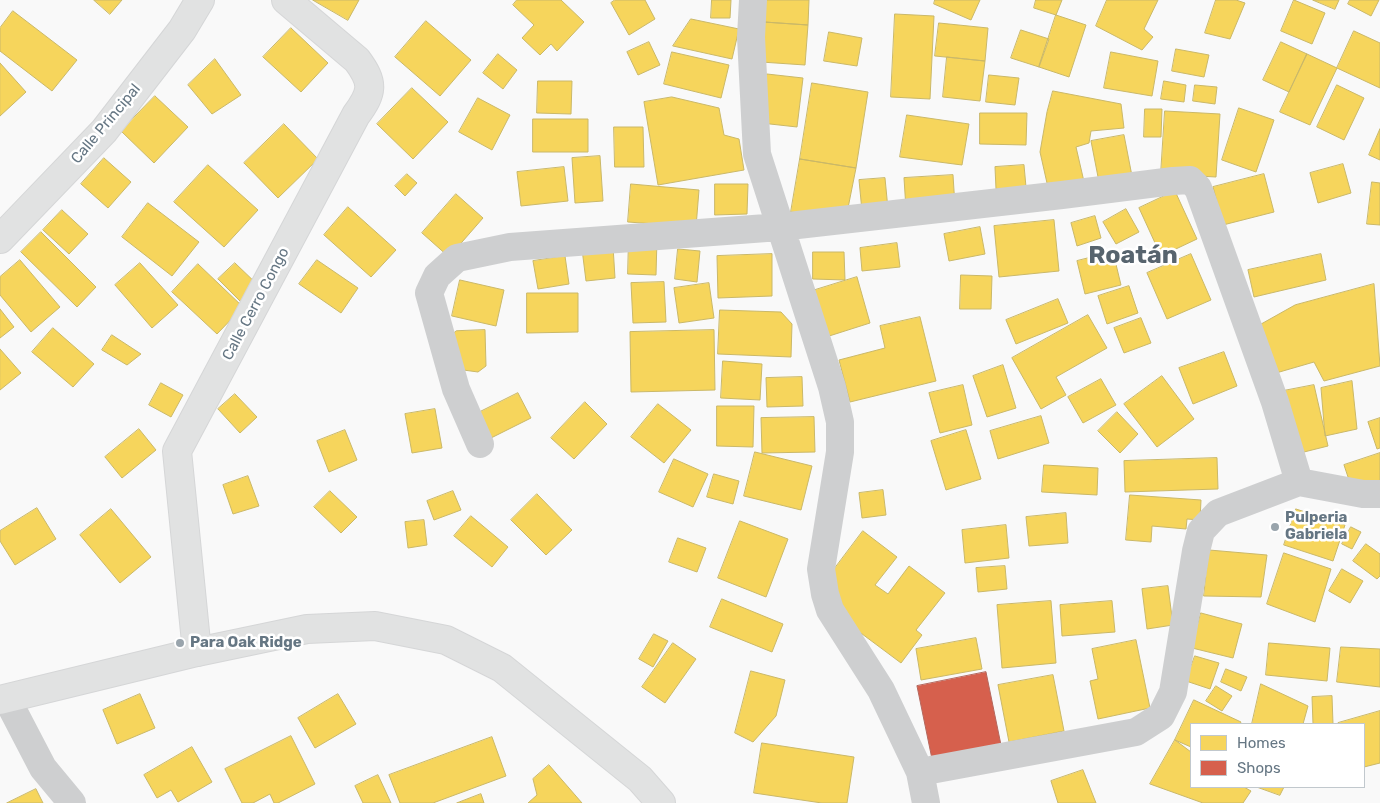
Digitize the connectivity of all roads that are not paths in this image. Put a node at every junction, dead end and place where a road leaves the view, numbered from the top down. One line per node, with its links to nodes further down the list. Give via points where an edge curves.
1 (200, 0): 5 (street, Calle Principal, via 182,30 104,131)
2 (286, 0): 9 (street, Calle Cerro Congo, via 357,60 370,85 367,101 356,115 177,450)
3 (753, 0): 4 (street, via 751,37 757,154)
4 (780, 227): 6 (street, via 510,247 457,258 436,276 429,293 456,389); 7 (street, via 1190,180 1202,197 1275,402); 11 (street, via 832,387 840,422 840,452 821,569 825,594 830,610 881,690)
5 (0, 239)
6 (480, 444)
7 (1299, 482): 8 (street); 11 (street, via 1218,513 1201,531 1174,692 1161,716 1136,732)
8 (1380, 494)
9 (197, 652): 10 (street); 13 (street, via 307,629 375,626 446,640 502,668 640,780)
10 (4, 699): 12 (street, via 43,768)
11 (920, 772): 14 (street)
12 (72, 803)
13 (662, 803)
14 (926, 803)

